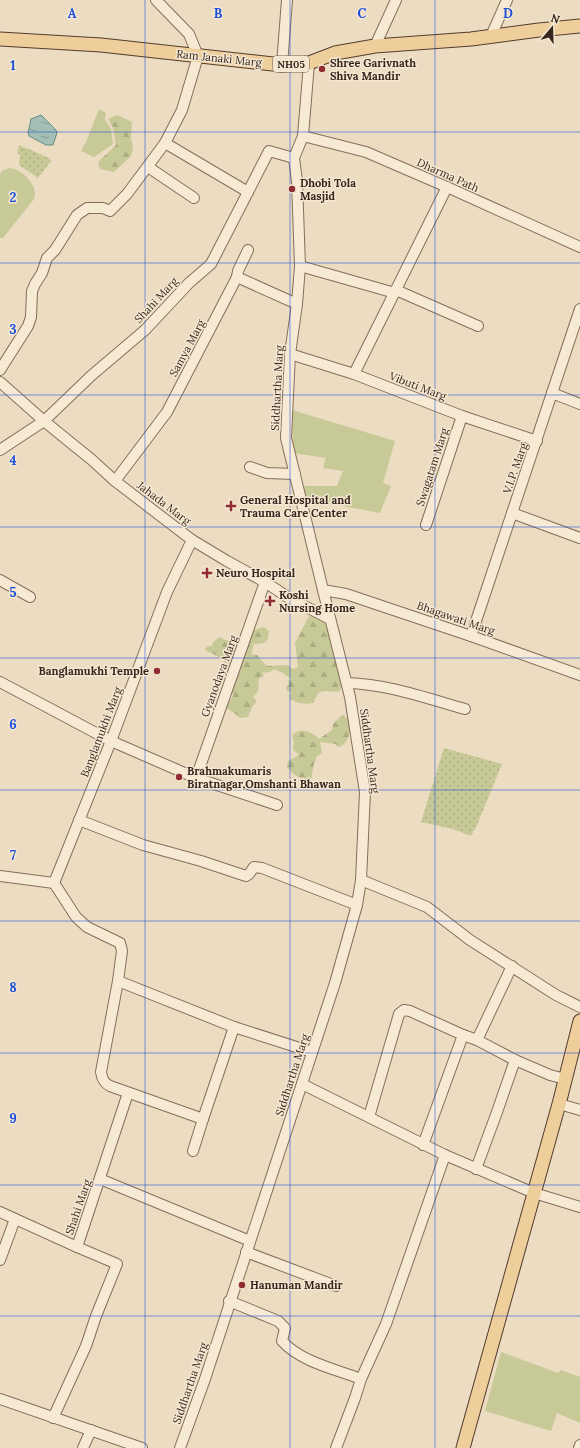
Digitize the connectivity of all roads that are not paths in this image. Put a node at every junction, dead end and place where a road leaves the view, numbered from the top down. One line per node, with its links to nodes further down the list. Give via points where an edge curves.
1 (156, 0): 9 (street, via 189,34)
2 (287, 0): 11 (street)
3 (396, 0): 8 (street)
4 (507, 0): 6 (street)
5 (580, 26): 6 (main road, Ram Janaki Marg / NH05)
6 (491, 36): 8 (main road, Ram Janaki Marg / NH05)
7 (0, 39): 9 (main road, Ram Janaki Marg / NH05)
8 (375, 46): 10 (main road, Ram Janaki Marg / NH05, via 335,53)
9 (198, 56): 11 (main road, Ram Janaki Marg / NH05); 13 (street, via 182,110)
10 (309, 63): 11 (main road, Ram Janaki Marg / NH05); 12 (street, Siddhartha Marg)
11 (282, 65)
12 (303, 136): 14 (street, Siddhartha Marg); 16 (street, Dharma Path, via 366,152)
13 (165, 143): 15 (street); 17 (street)
14 (294, 158): 17 (street, Shahi Marg, via 268,151); 21 (street, Siddhartha Marg)
15 (148, 167): 18 (street); 28 (street, via 110,211 103,208 87,208 77,215 47,258 32,291 28,326)
16 (447, 186): 19 (street, Dharma Path); 23 (street)
17 (248, 192): 34 (street, Shahi Marg, via 211,264 189,283 145,330 92,375)
18 (194, 198)
19 (580, 247)
20 (248, 250): 22 (street, Samya Marg)
21 (300, 266): 23 (street); 24 (street, Siddhartha Marg)
22 (237, 277): 24 (street); 39 (street, Samya Marg, via 167,412)
23 (396, 292): 26 (street); 29 (street)
24 (297, 304): 27 (street, Siddhartha Marg)
25 (580, 309): 31 (street, V.I.P. Marg)
26 (478, 326)
27 (290, 354): 29 (street, Vibuti Marg); 38 (street, Siddhartha Marg, via 286,438)
28 (0, 370)
29 (354, 374): 33 (street, Vibuti Marg)
30 (0, 382): 34 (street, Jahada Marg)
31 (552, 393): 32 (street); 35 (street, V.I.P. Marg)
32 (580, 404)
33 (462, 416): 35 (street, Vibuti Marg); 41 (street, Swagatam Marg)
34 (44, 421): 36 (street, Shahi Marg); 39 (street, Jahada Marg)
35 (537, 441): 40 (street, V.I.P. Marg)
36 (0, 450)
37 (250, 467): 38 (street, via 267,473)
38 (295, 474): 46 (street, Siddhartha Marg)
39 (115, 481): 43 (street, Jahada Marg)
40 (512, 513): 42 (street); 49 (street, V.I.P. Marg)
41 (426, 525)
42 (580, 538)
43 (192, 540): 45 (street, Jahada Marg); 54 (street, Banglamukhi Marg, via 167,592)
44 (0, 580): 47 (street)
45 (265, 582): 48 (street, Jahada Marg, via 289,598); 55 (street, Gyanodaya Marg)
46 (323, 590): 48 (street, Siddhartha Marg); 49 (street, Bhagawati Marg, via 346,594)
47 (30, 597)
48 (330, 619): 52 (street, Siddhartha Marg)
49 (471, 636): 50 (street, Bhagawati Marg)
50 (580, 675)
51 (0, 682): 54 (street)
52 (347, 683): 53 (street, via 410,693); 59 (street, Siddhartha Marg, via 365,792)
53 (465, 709)
54 (111, 741): 55 (street); 57 (street, Banglamukhi Marg)
55 (196, 778): 56 (street)
56 (277, 805)
57 (79, 820): 60 (street, Banglamukhi Marg); 61 (street, via 143,845 246,876 254,867 262,868)
58 (0, 876): 60 (street)
59 (361, 880): 61 (street, Siddhartha Marg); 62 (street, via 427,906 470,940)
60 (54, 883): 63 (street, via 76,917 87,927 120,944 122,951)
61 (357, 905): 69 (street, Siddhartha Marg)
62 (512, 966): 64 (street, via 556,995); 68 (street)
63 (118, 981): 66 (street); 73 (street, via 101,1072 105,1084)
64 (580, 1007)
65 (580, 1021): 71 (main road)
66 (234, 1027): 69 (street); 77 (street)
67 (463, 1035): 68 (street); 76 (street, via 410,1011 404,1010 399,1014); 78 (street)
68 (477, 1040): 70 (street)
69 (312, 1052): 72 (street, Siddhartha Marg)
70 (515, 1060): 71 (street); 81 (street)
71 (566, 1079): 74 (main road)
72 (302, 1084): 76 (street); 87 (street, Siddhartha Marg)
73 (128, 1093): 77 (street); 82 (street, Shahi Marg)
74 (559, 1104): 75 (street); 83 (main road)
75 (580, 1110)
76 (369, 1117): 78 (street)
77 (203, 1119): 79 (street)
78 (423, 1145): 80 (street)
79 (192, 1151)
80 (445, 1155): 81 (street); 93 (street, via 386,1324)
81 (476, 1168): 83 (street)
82 (100, 1179): 87 (street); 88 (street, Shahi Marg)
83 (534, 1193): 84 (street); 102 (main road)
84 (580, 1207)
85 (0, 1212): 86 (street, Shahi Marg)
86 (15, 1219): 88 (street, Shahi Marg); 90 (street)
87 (250, 1241): 89 (street, Siddhartha Marg)
88 (77, 1247): 95 (street, via 117,1264 86,1346)
89 (246, 1252): 91 (street); 92 (street, Siddhartha Marg)
90 (0, 1260)
91 (336, 1286)
92 (230, 1301): 93 (street, via 278,1322 285,1328 282,1341 289,1348 308,1359); 100 (street, Siddhartha Marg)
93 (361, 1379): 101 (street)
94 (0, 1399): 95 (street)
95 (53, 1418): 96 (street)
96 (91, 1430): 98 (street); 99 (street)
97 (580, 1445): 103 (street)
98 (83, 1448)
99 (142, 1448)
100 (180, 1448)
101 (336, 1448)
102 (463, 1448)
103 (579, 1448)

